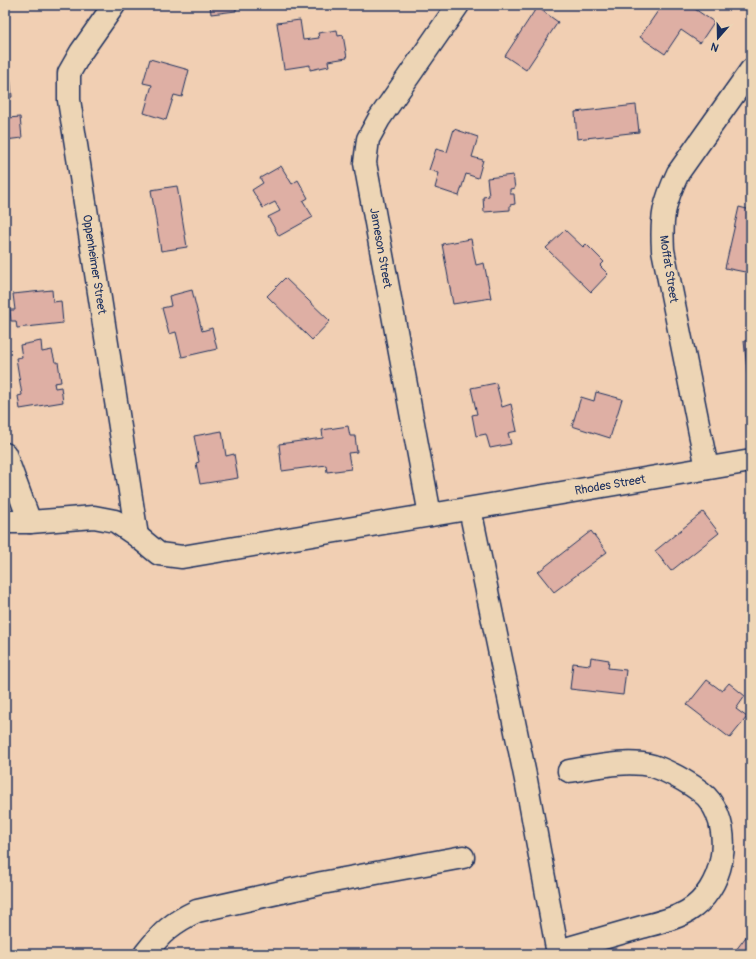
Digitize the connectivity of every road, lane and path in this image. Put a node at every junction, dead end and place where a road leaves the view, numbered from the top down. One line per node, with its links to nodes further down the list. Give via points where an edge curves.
1 (114, 5): 11 (street, Oppenheimer Street, via 69,73 69,100)
2 (458, 5): 8 (street, Jameson Street, via 379,119 368,139 365,163)
3 (751, 70): 6 (street, Moffat Street, via 678,173 669,191 662,226 663,250)
4 (5, 454): 10 (street)
5 (751, 461): 6 (street, Rhodes Street)
6 (707, 468): 7 (street, Rhodes Street)
7 (470, 510): 8 (street, Rhodes Street); 14 (street, via 526,780)
8 (430, 515): 11 (street, Rhodes Street, via 182,558 159,554)
9 (5, 522): 10 (street, Rhodes Street)
10 (30, 522): 11 (street, Rhodes Street, via 94,518 115,521)
11 (138, 536)
12 (569, 771): 14 (street, via 634,764 653,766 672,774 710,800 719,818 723,838 718,872 710,889 701,901 688,911 670,919)
13 (462, 857): 15 (street, via 322,883 197,911 178,920 159,936)
14 (558, 952)
15 (144, 954)

